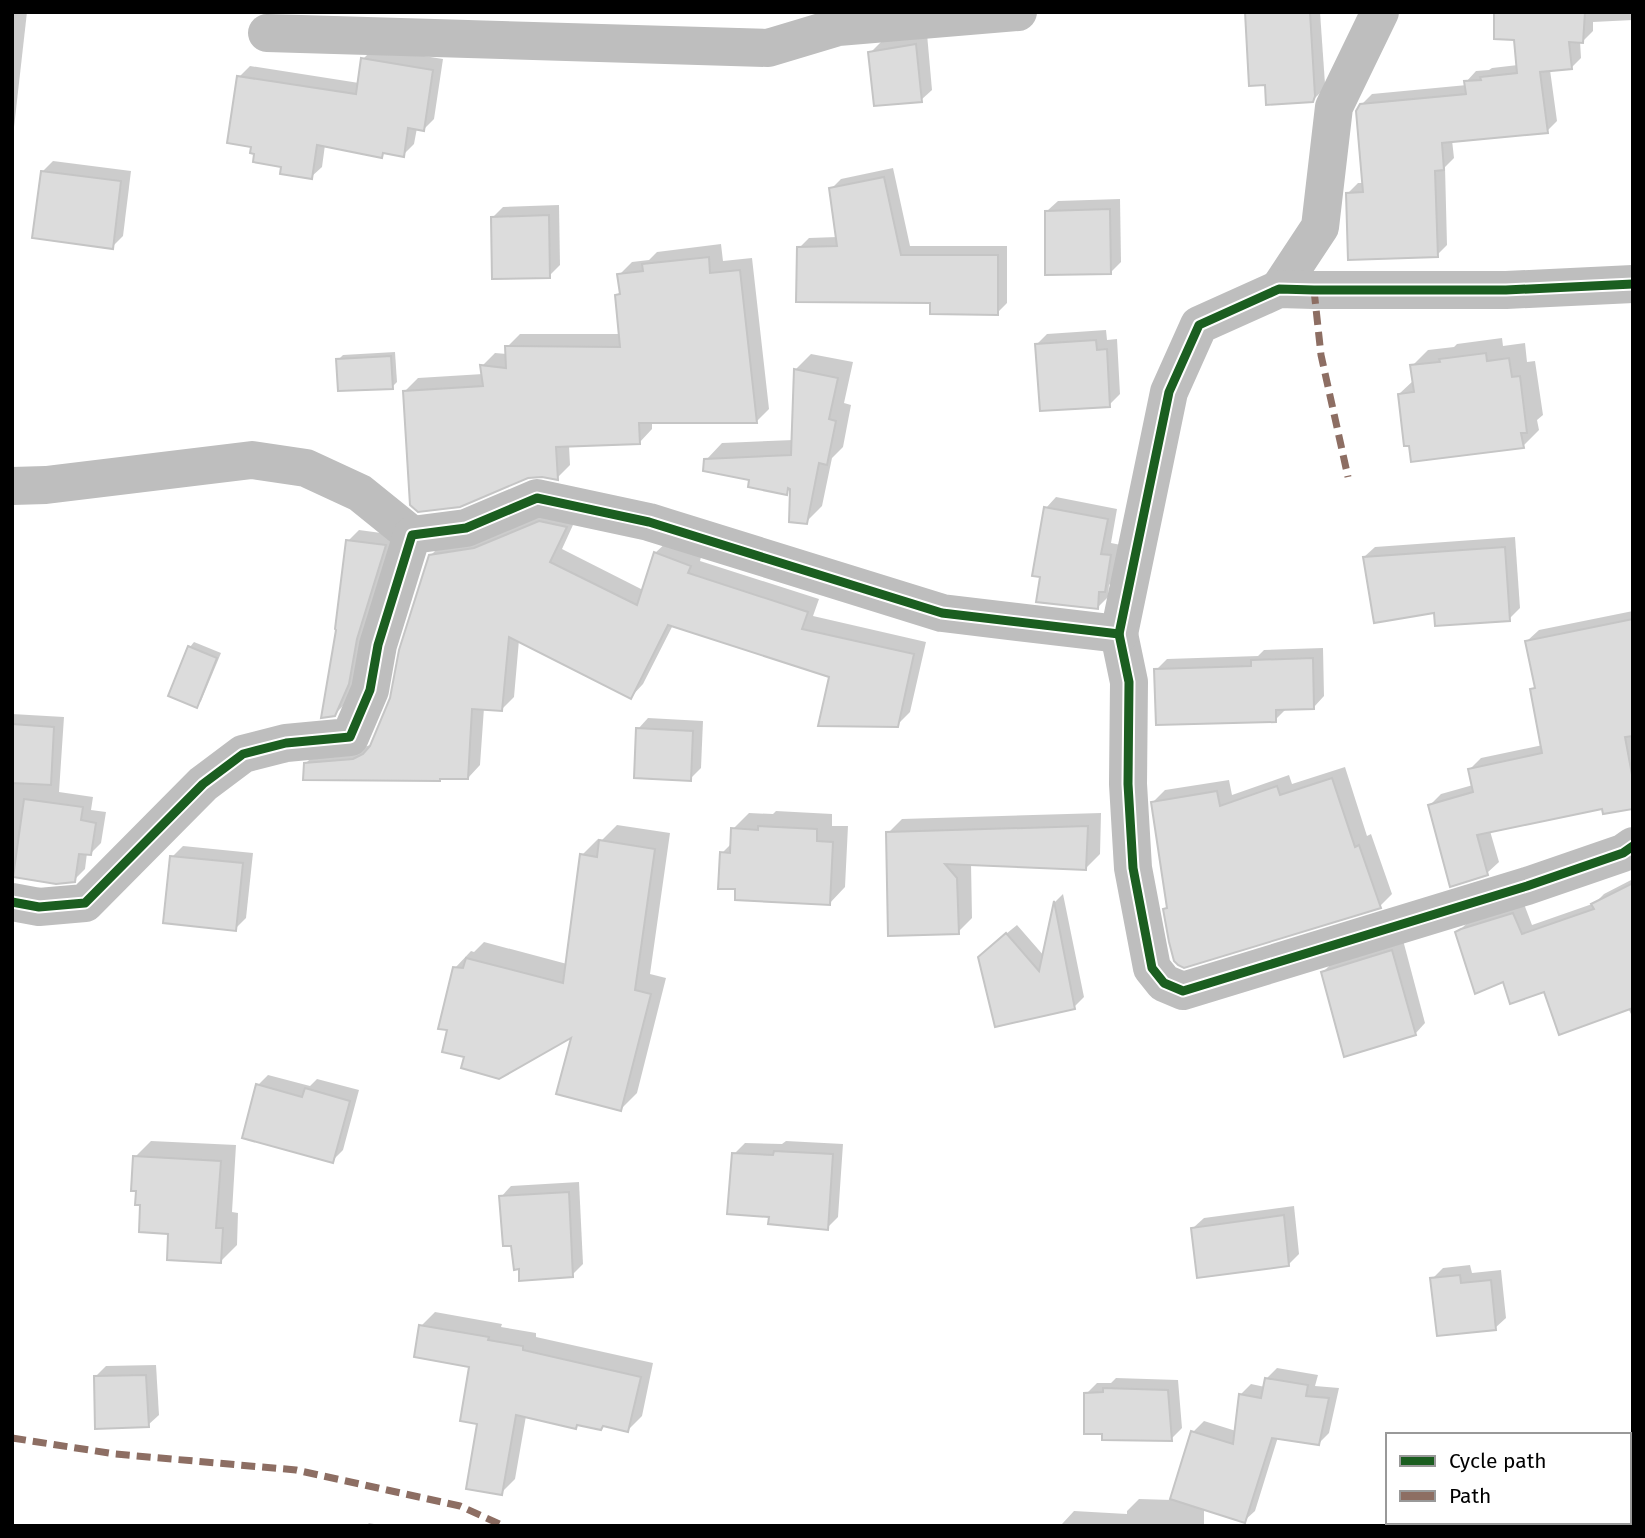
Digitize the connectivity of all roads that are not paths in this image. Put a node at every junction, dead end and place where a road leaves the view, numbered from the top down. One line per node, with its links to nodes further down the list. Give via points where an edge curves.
1 (1018, 12): 3 (street, via 838,27 768,48)
2 (1380, 12): 5 (street, via 1334,107 1320,227)
3 (267, 33)
4 (1633, 284): 5 (street, via 1507,290)
5 (1279, 289): 8 (street, via 1199,325 1169,392)
6 (12, 486): 7 (street, via 252,460 306,468 360,493)
7 (412, 535): 8 (street, via 466,528 537,498 649,522 942,613); 10 (street, via 378,645 370,690 350,737 286,743 243,754 203,784 85,903 39,907)
8 (1119, 634): 9 (street, via 1129,682 1133,868 1152,968 1164,983 1183,991 1527,886)
9 (1633, 846)
10 (12, 902)

